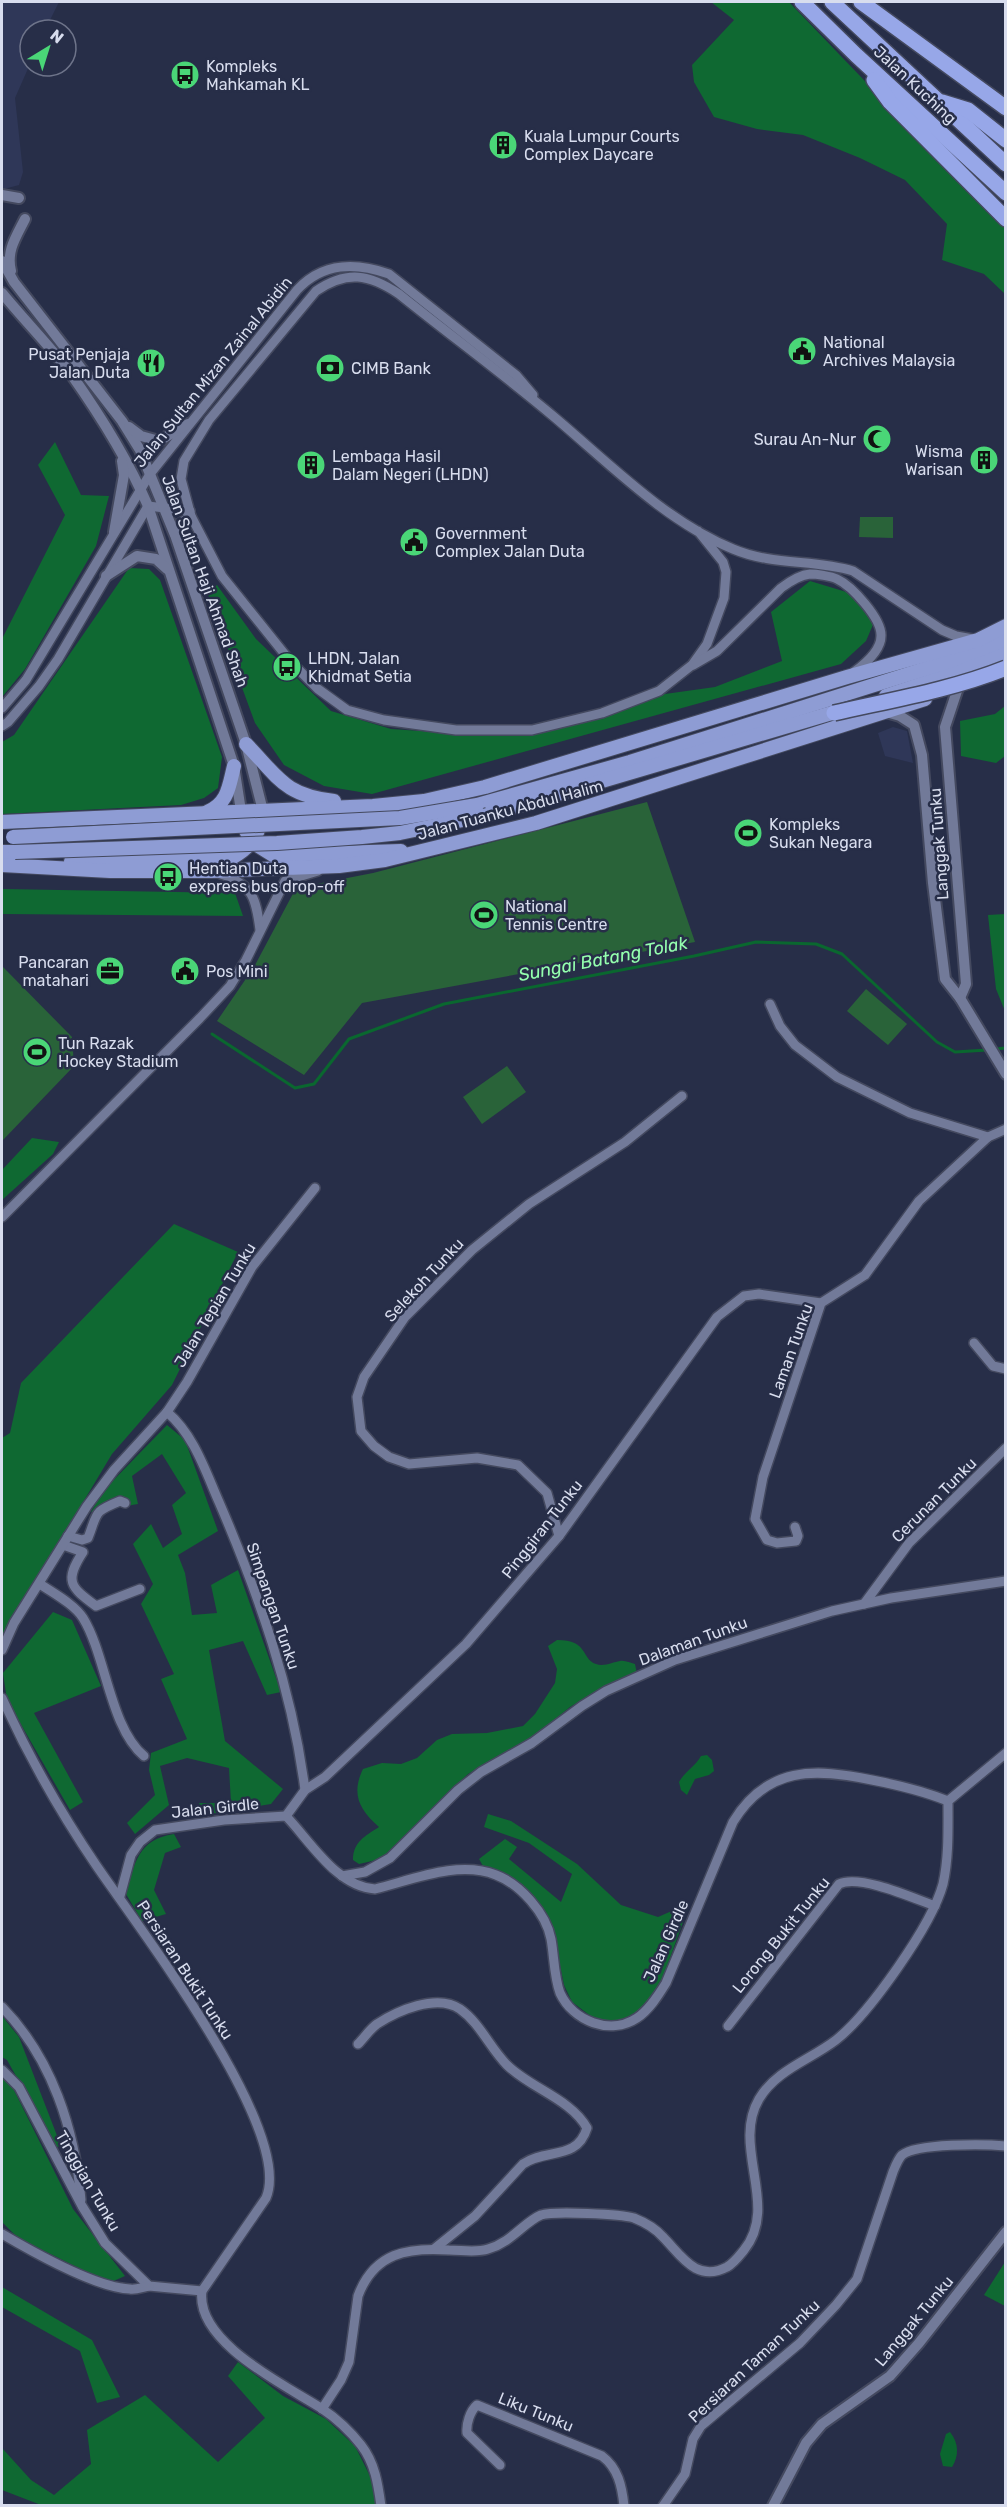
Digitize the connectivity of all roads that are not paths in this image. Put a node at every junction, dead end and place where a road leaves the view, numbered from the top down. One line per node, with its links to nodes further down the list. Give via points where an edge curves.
1 (802, 2): 4 (highway, Jalan Kuching)
2 (832, 2): 5 (highway, Jalan Kuching)
3 (861, 2): 6 (highway)
4 (856, 55): 9 (highway, Jalan Kuching); 13 (highway, via 890,102)
5 (939, 102): 7 (highway, via 968,110); 8 (highway, Jalan Kuching)
6 (1005, 108)
7 (1005, 140)
8 (1005, 164)
9 (1005, 193)
10 (2, 195): 11 (street)
11 (19, 198)
12 (25, 219): 15 (street, via 9,254)
13 (1005, 219)
14 (2, 261): 15 (street, Jalan Sultan Haji Ahmad Shah)
15 (14, 282): 18 (street, Jalan Sultan Haji Ahmad Shah)
16 (2, 293): 20 (street, Jalan Sultan Haji Ahmad Shah, via 70,373)
17 (551, 414): 19 (street, Jalan Sultan Mizan Zainal Abidin, via 516,375 398,280 375,269 338,266 306,280); 25 (street, Jalan Sultan Mizan Zainal Abidin, via 383,284 357,277 332,280 316,291 270,344 209,420 184,461 181,479); 26 (street, Jalan Sultan Mizan Zainal Abidin, via 651,498)
18 (122, 421): 19 (street, via 141,436 159,441); 21 (street, Jalan Sultan Haji Ahmad Shah)
19 (188, 424): 21 (street, Jalan Sultan Mizan Zainal Abidin)
20 (120, 452): 22 (street, Jalan Sultan Haji Ahmad Shah); 27 (street, via 124,475)
21 (150, 474): 22 (street, Jalan Sultan Mizan Zainal Abidin); 24 (street, Jalan Sultan Haji Ahmad Shah)
22 (140, 488): 23 (street, Jalan Sultan Haji Ahmad Shah); 27 (street, Jalan Sultan Mizan Zainal Abidin)
23 (148, 506): 24 (street); 29 (street, Jalan Sultan Haji Ahmad Shah); 30 (street)
24 (165, 509): 25 (street); 28 (street, Jalan Sultan Haji Ahmad Shah)
25 (190, 513): 28 (street); 36 (street, Jalan Sultan Mizan Zainal Abidin, via 222,576 266,633 318,689 347,710 384,720 456,730 532,730 602,713 660,691)
26 (698, 531): 33 (street, Jalan Sultan Mizan Zainal Abidin, via 750,556 853,571 942,630); 36 (street, Jalan Sultan Mizan Zainal Abidin, via 723,562 726,572 724,598 707,644)
27 (114, 532): 40 (street, Jalan Sultan Mizan Zainal Abidin, via 26,680)
28 (175, 535): 46 (street, Jalan Sultan Haji Ahmad Shah)
29 (169, 572): 30 (street, via 156,559 137,556); 47 (street, Jalan Sultan Haji Ahmad Shah)
30 (106, 576): 44 (street, via 39,686)
31 (1005, 626): 33 (main road, Jalan Tuanku Abdul Halim)
32 (1005, 639): 45 (main road, Jalan Tuanku Abdul Halim)
33 (978, 640): 38 (main road, Jalan Tuanku Abdul Halim)
34 (1005, 653): 42 (main road, Jalan Tuanku Abdul Halim, bridge)
35 (1005, 662): 39 (main road, Jalan Tuanku Abdul Halim)
36 (692, 665): 38 (street, via 717,651 780,588 811,574 837,579 879,622 882,638 872,656)
37 (1005, 668): 42 (highway, bridge, via 934,690)
38 (847, 677): 43 (main road, Jalan Tuanku Abdul Halim)
39 (958, 688): 41 (main road, Jalan Tuanku Abdul Halim); 66 (street, Langgak Tunku, via 945,727 966,984)
40 (2, 708)
41 (886, 712): 57 (main road, Jalan Tuanku Abdul Halim); 66 (street, Langgak Tunku, via 907,719 917,732 945,979)
42 (834, 713): 45 (main road, Jalan Tuanku Abdul Halim)
43 (720, 715): 48 (main road); 49 (main road, Jalan Tuanku Abdul Halim, via 485,787 424,801)
44 (2, 726)
45 (750, 732): 48 (main road, Jalan Tuanku Abdul Halim); 51 (main road, Jalan Tuanku Abdul Halim); 57 (main road, via 698,761 558,811)
46 (246, 744): 49 (main road, via 275,775 301,795); 52 (street, Jalan Sultan Haji Ahmad Shah)
47 (234, 766): 53 (main road, via 225,799); 54 (street, Jalan Sultan Haji Ahmad Shah)
48 (513, 795): 51 (main road, Jalan Tuanku Abdul Halim)
49 (373, 806): 50 (main road, Jalan Tuanku Abdul Halim)
50 (334, 807): 52 (main road, Jalan Tuanku Abdul Halim); 62 (main road, via 314,816 308,823 307,835)
51 (482, 810): 58 (main road, Jalan Tuanku Abdul Halim, bridge, via 368,821); 60 (main road, Jalan Tuanku Abdul Halim, bridge, via 400,833 362,837)
52 (263, 811): 54 (main road, Jalan Tuanku Abdul Halim); 59 (main road, via 260,829)
53 (207, 812): 54 (main road, Jalan Tuanku Abdul Halim); 55 (main road, Jalan Tuanku Abdul Halim)
54 (241, 812): 59 (main road)
55 (178, 814): 56 (main road, Jalan Tuanku Abdul Halim); 61 (main road, via 204,828 207,835 206,848)
56 (2, 822)
57 (536, 823): 62 (main road, Jalan Tuanku Abdul Halim, via 385,860)
58 (7, 837)
59 (252, 842): 61 (main road, via 232,857); 62 (main road, via 273,855)
60 (8, 852)
61 (187, 859): 63 (main road)
62 (338, 859): 64 (main road, Jalan Tuanku Abdul Halim); 65 (street, via 285,882)
63 (2, 864): 64 (main road, Jalan Tuanku Abdul Halim, via 110,871)
64 (212, 871): 65 (street, via 235,879 250,891 257,903)
65 (260, 930): 73 (street, via 230,986)
66 (960, 998): 68 (street, Langgak Tunku)
67 (770, 1004): 71 (street, via 795,1045 837,1077 910,1113)
68 (1005, 1074)
69 (682, 1096): 81 (street, Selekoh Tunku, via 625,1142 529,1204 472,1250 405,1317 364,1377 357,1397 361,1431 389,1457 409,1464 477,1458 518,1465 547,1493)
70 (1005, 1129): 71 (street, Laman Tunku)
71 (988, 1137): 74 (street, Laman Tunku, via 919,1201 865,1275)
72 (315, 1188): 77 (street, Jalan Tepian Tunku, via 252,1267)
73 (2, 1216)
74 (821, 1303): 80 (street, Laman Tunku, via 763,1477 755,1519 767,1540 777,1543 796,1541); 81 (street, Pinggiran Tunku, via 759,1294 744,1296 717,1317)
75 (974, 1343): 76 (street, via 993,1366)
76 (1005, 1368)
77 (167, 1412): 83 (street, via 114,1470); 93 (street, Simpangan Tunku, via 193,1443 252,1579 289,1700)
78 (1005, 1448): 88 (street, Cerunan Tunku, via 909,1543)
79 (125, 1503): 82 (street, via 120,1501 101,1509)
80 (795, 1527)
81 (558, 1536): 93 (street, Pinggiran Tunku, via 466,1644 325,1777)
82 (88, 1538): 83 (street); 84 (street)
83 (66, 1541): 84 (street); 86 (street)
84 (83, 1552): 87 (street, via 70,1576 74,1587 96,1606)
85 (1005, 1581): 88 (street, Dalaman Tunku)
86 (40, 1584): 89 (street, via 14,1623); 92 (street, via 82,1617 120,1718 134,1748)
87 (140, 1589)
88 (864, 1604): 96 (street, Dalaman Tunku, via 675,1660 606,1691 532,1743 481,1772 390,1858 366,1872)
89 (2, 1650)
90 (2, 1698): 97 (street, Persiaran Bukit Tunku, via 18,1734 70,1822)
91 (1005, 1753): 94 (street)
92 (144, 1756)
93 (305, 1790): 95 (street, Pinggiran Tunku)
94 (948, 1801): 96 (street, Jalan Girdle, via 910,1788 839,1773 791,1775 757,1792 733,1822 666,1983 639,2017 615,2026 584,2020 568,2005 560,1991 551,1935 536,1908 517,1888 496,1875 472,1870 446,1871 375,1889 358,1887); 98 (street, via 943,1882)
95 (286, 1816): 96 (street, Jalan Girdle); 97 (street, Jalan Girdle, via 155,1830 131,1855)
96 (342, 1876)
97 (120, 1896): 109 (street, Persiaran Bukit Tunku, via 204,2021 250,2107 269,2164 271,2181 266,2198)
98 (935, 1906): 100 (street, Lorong Bukit Tunku, via 855,1881 839,1884); 107 (street, via 919,1935 855,2022 835,2041 774,2080 760,2097 750,2128 758,2221 749,2244 735,2261 708,2271 692,2267 662,2235 620,2215 542,2215 491,2249)
99 (2, 2007): 104 (street, via 34,2047 63,2108 78,2166)
100 (728, 2026)
101 (358, 2044): 107 (street, via 376,2025 424,2004 445,2003 459,2008 507,2066 577,2115 587,2128 572,2150 531,2158 523,2164 475,2216)
102 (2, 2070): 104 (street, Tinggian Tunku, via 19,2087)
103 (1005, 2146): 114 (street, Persiaran Taman Tunku, via 915,2149 901,2156 857,2279 800,2343 702,2426 693,2439 685,2474)
104 (82, 2206): 108 (street, Tinggian Tunku, via 105,2243)
105 (1005, 2232): 115 (street, Langgak Tunku, via 890,2376 822,2424 806,2443)
106 (2, 2234): 108 (street, via 41,2256 111,2286 131,2290)
107 (434, 2249): 110 (street, via 397,2253 378,2263 366,2277 358,2296 349,2362)
108 (149, 2286): 109 (street)
109 (202, 2291): 110 (street, via 202,2306 220,2337 278,2384)
110 (322, 2409): 112 (street, via 343,2425 370,2459)
111 (500, 2465): 113 (street, Liku Tunku, via 467,2433 477,2405 602,2456 618,2475)
112 (381, 2505)
113 (624, 2505)
114 (663, 2505)
115 (773, 2505)

